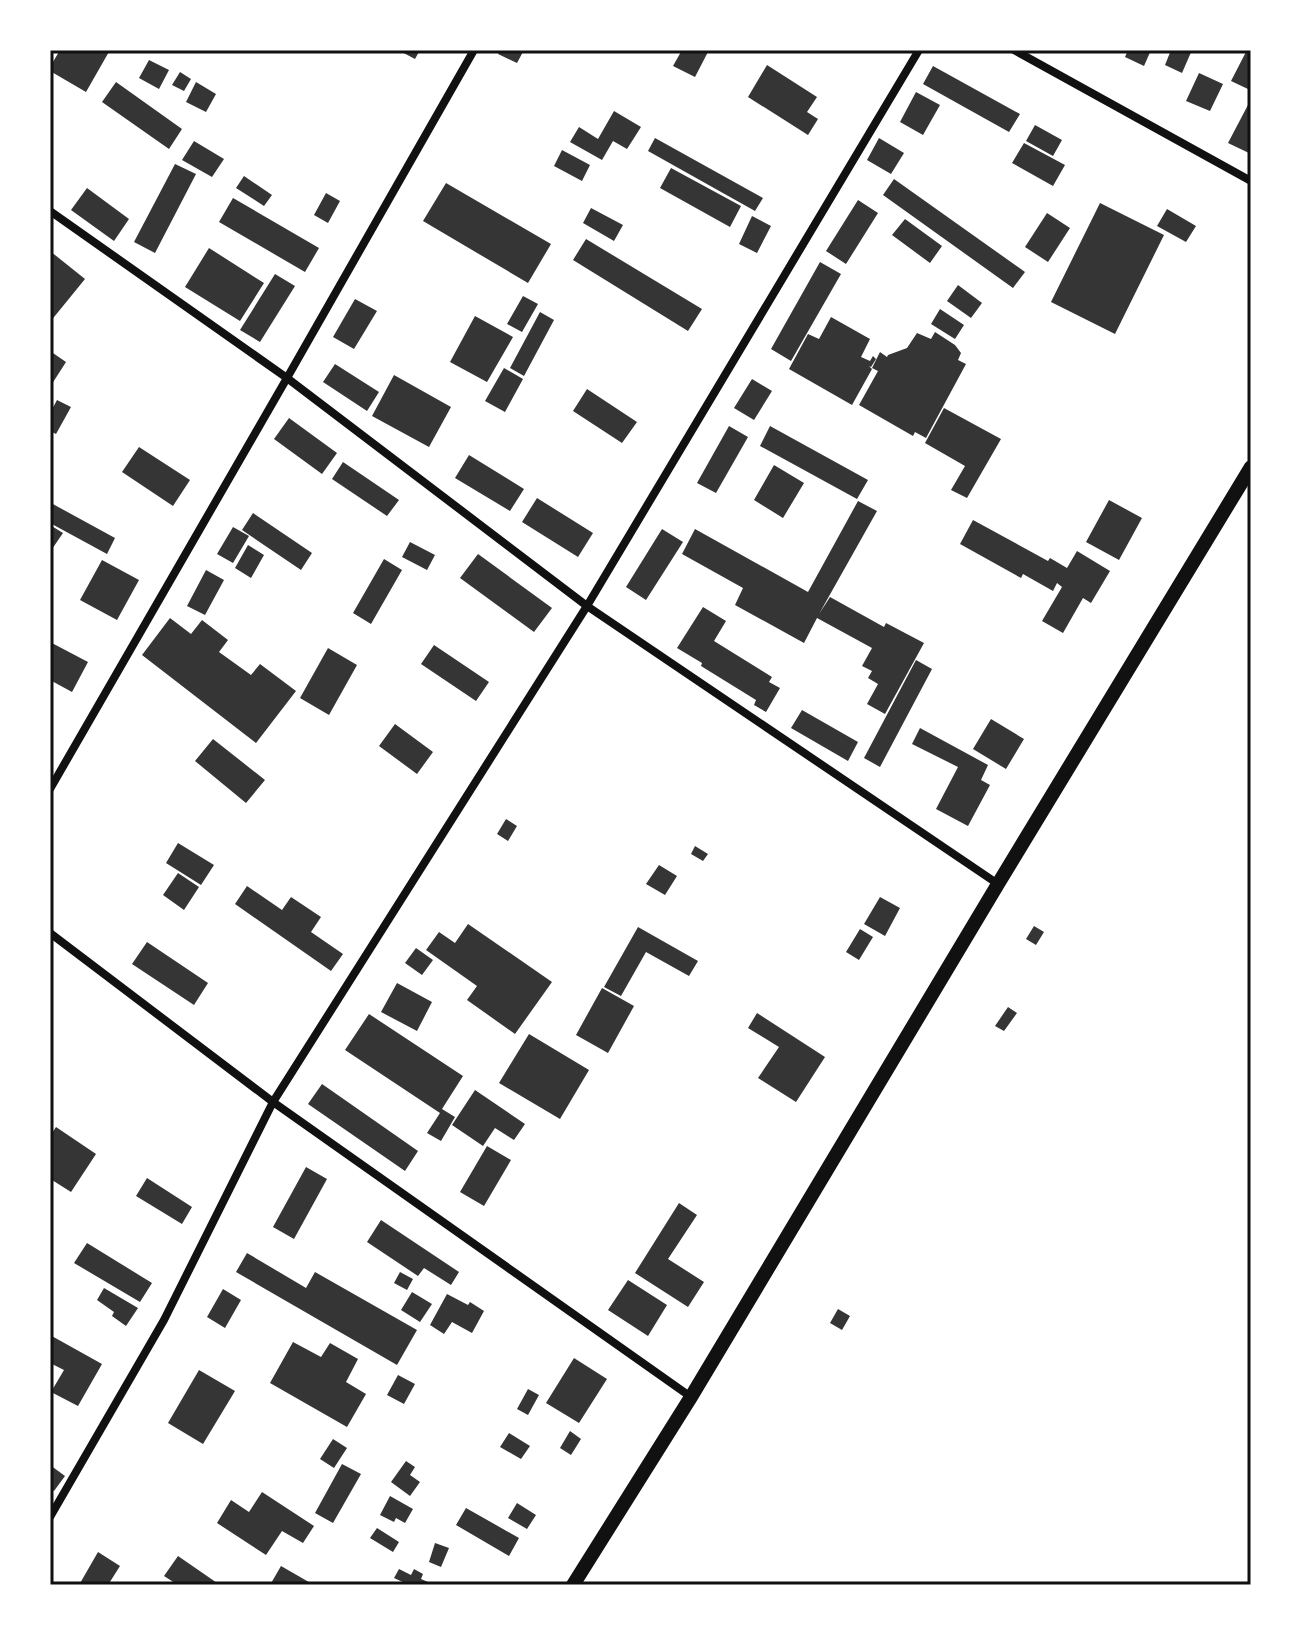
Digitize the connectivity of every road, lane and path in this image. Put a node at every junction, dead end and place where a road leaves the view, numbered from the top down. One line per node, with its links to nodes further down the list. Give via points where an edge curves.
1 (474, 50): 6 (street)
2 (919, 50): 8 (street)
3 (1014, 50): 4 (street)
4 (1251, 181)
5 (50, 211): 6 (street)
6 (287, 378): 8 (street); 9 (street)
7 (1251, 467): 10 (street)
8 (587, 606): 10 (street); 12 (street)
9 (50, 789)
10 (998, 884): 13 (street)
11 (50, 933): 12 (street)
12 (273, 1102): 13 (street); 14 (street, via 164,1320)
13 (691, 1397): 15 (street)
14 (50, 1517)
15 (573, 1585)

